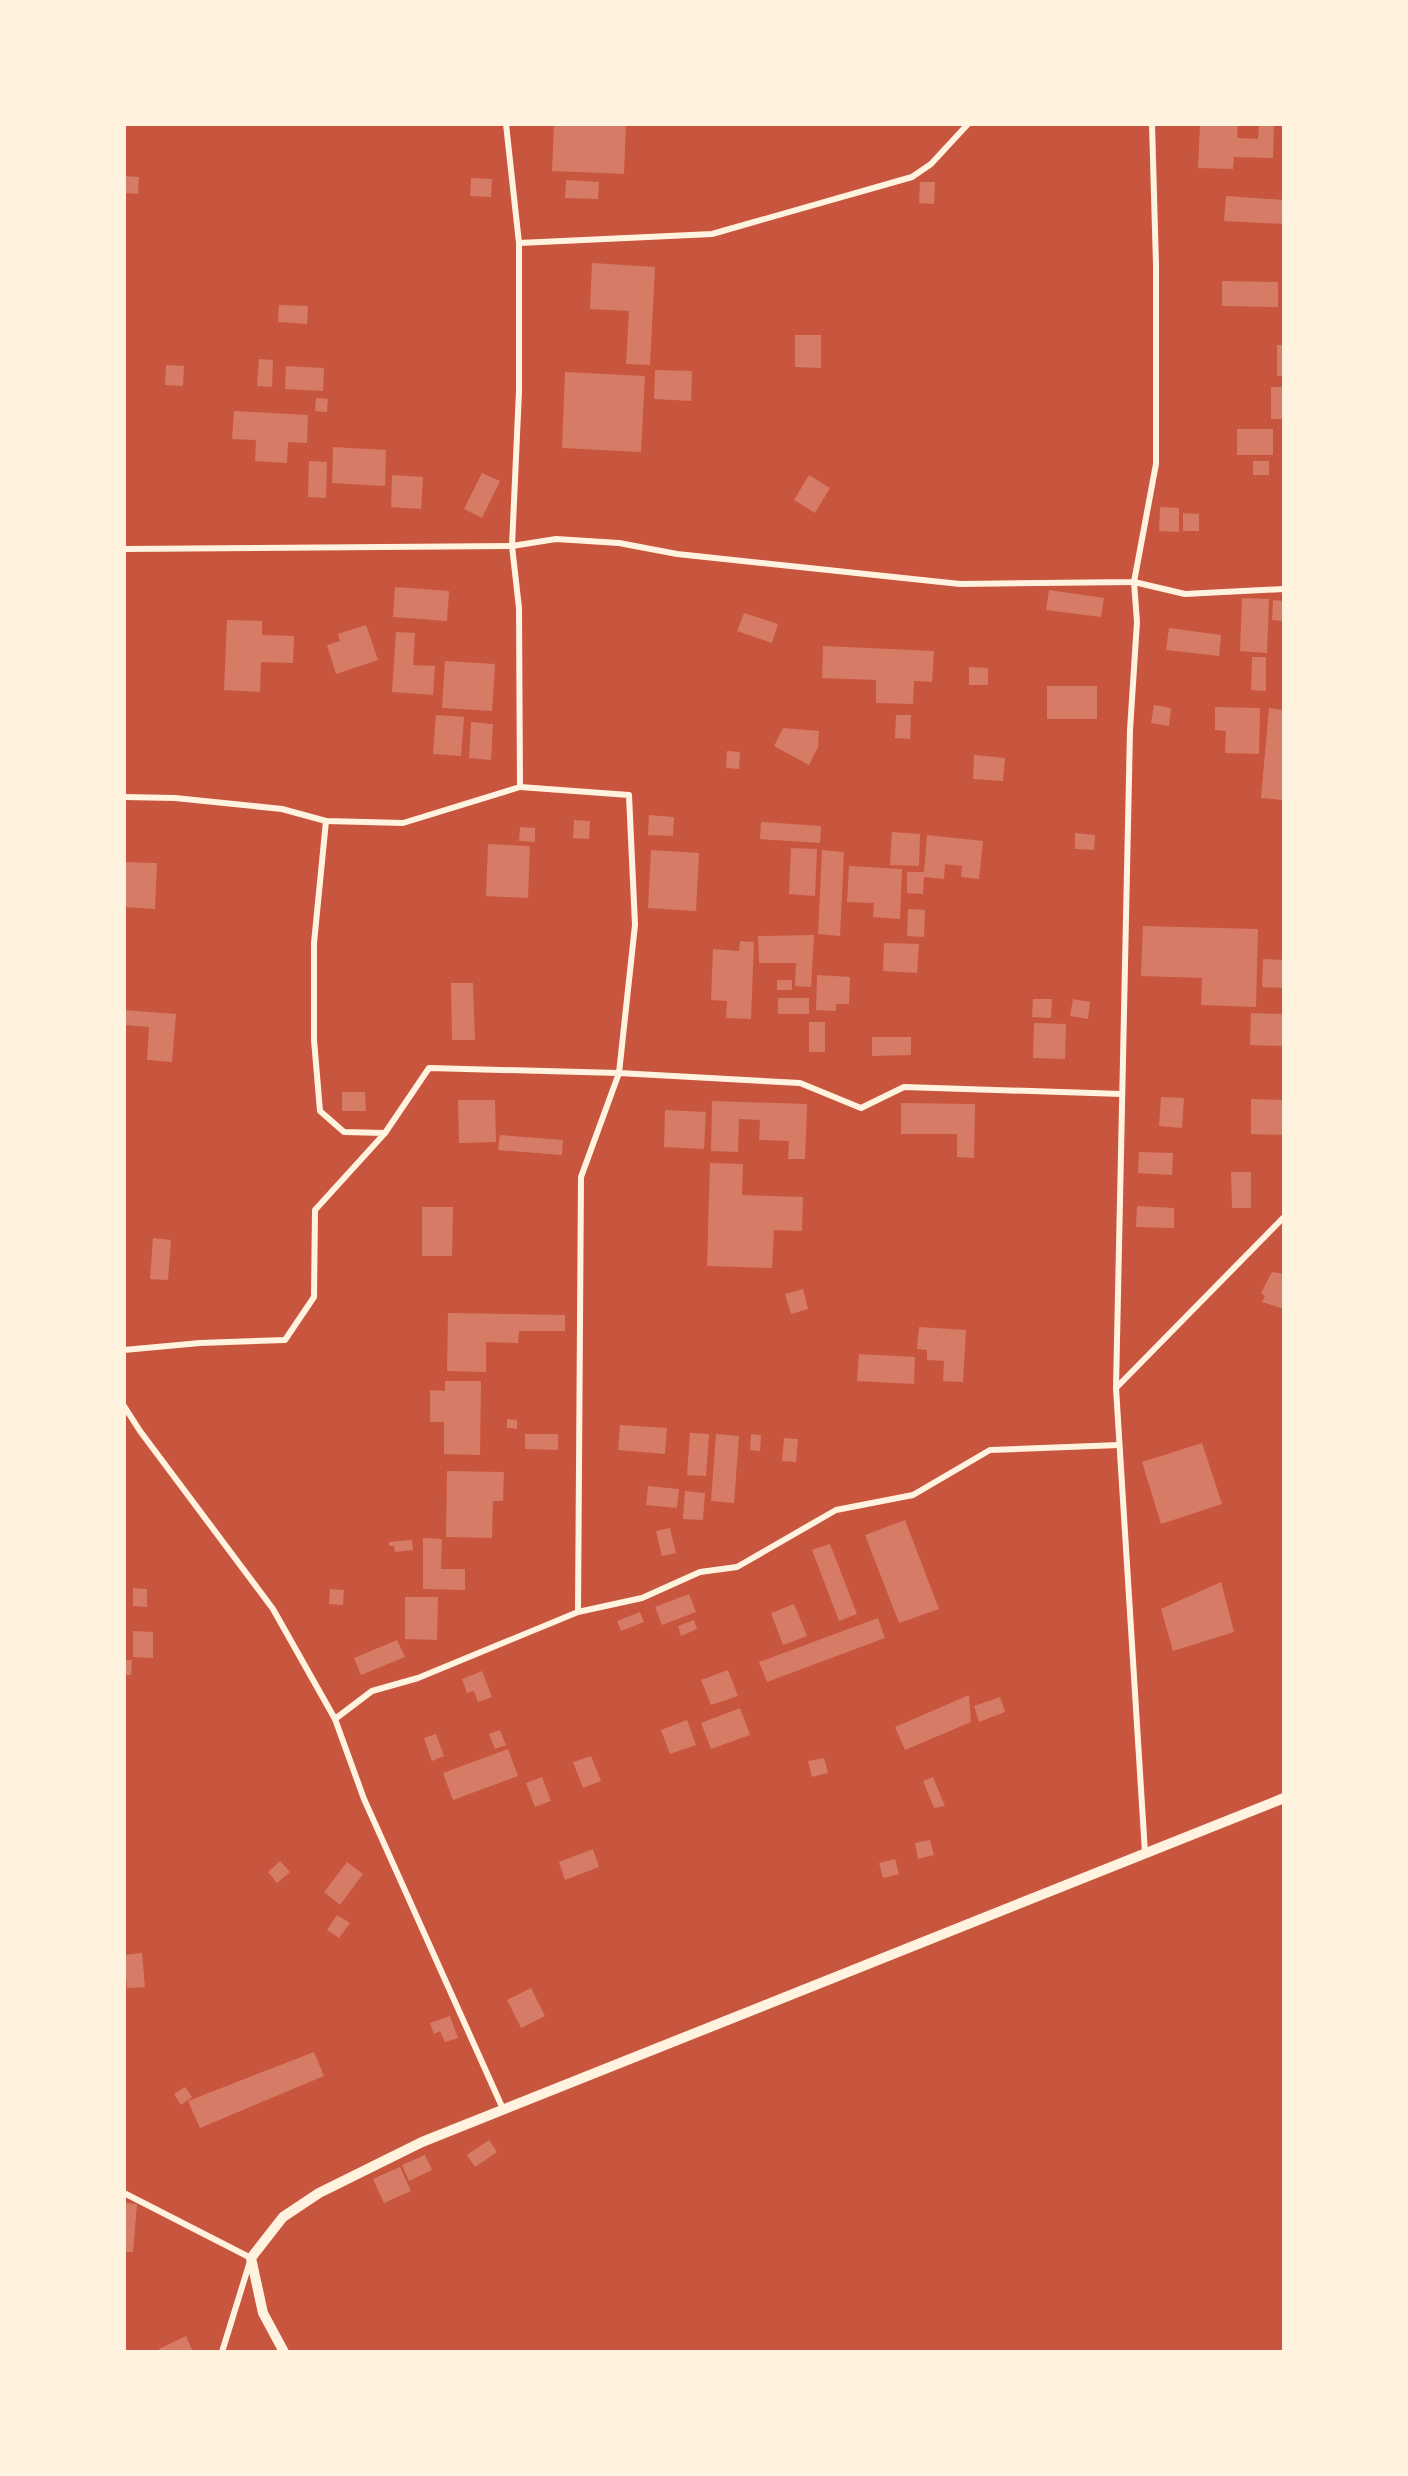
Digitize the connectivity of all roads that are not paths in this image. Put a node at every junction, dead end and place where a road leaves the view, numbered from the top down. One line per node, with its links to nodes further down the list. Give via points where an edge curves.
1 (506, 124): 4 (street)
2 (968, 124): 4 (street, via 931,164 912,177 712,234)
3 (1152, 124): 7 (street, via 1156,464)
4 (519, 243): 5 (street, via 519,391)
5 (512, 546): 6 (street); 7 (street, via 556,539 619,543 677,554 960,584); 9 (street, via 519,608)
6 (124, 549)
7 (1134, 582): 8 (street, via 1185,594); 13 (street, via 1137,622 1130,730)
8 (1284, 589)
9 (520, 787): 11 (street, via 403,823); 12 (street, via 629,795 635,925)
10 (124, 797): 11 (street, via 282,809)
11 (326, 821): 14 (street, via 314,943 314,1040 320,1111 344,1132)
12 (619, 1073): 13 (street, via 800,1083 861,1108 904,1087); 14 (street, via 429,1068); 20 (street, via 581,1177)
13 (1122, 1094): 17 (street)
14 (385, 1133): 16 (street, via 315,1210 314,1297 285,1340)
15 (1284, 1217): 17 (street)
16 (124, 1350)
17 (1116, 1388): 19 (street)
18 (124, 1406): 21 (street, via 273,1609)
19 (1119, 1445): 20 (street, via 990,1450 913,1495 836,1510 737,1567 700,1572 642,1598); 23 (street)
20 (578, 1612): 21 (street, via 418,1678 372,1691)
21 (335, 1719): 24 (street, via 364,1799)
22 (1284, 1798): 23 (street)
23 (1145, 1853): 24 (street)
24 (503, 2109): 26 (street, via 422,2142 318,2193 283,2217)
25 (124, 2193): 26 (street)
26 (251, 2258): 27 (street); 28 (street, via 263,2313)
27 (222, 2352)
28 (284, 2352)

